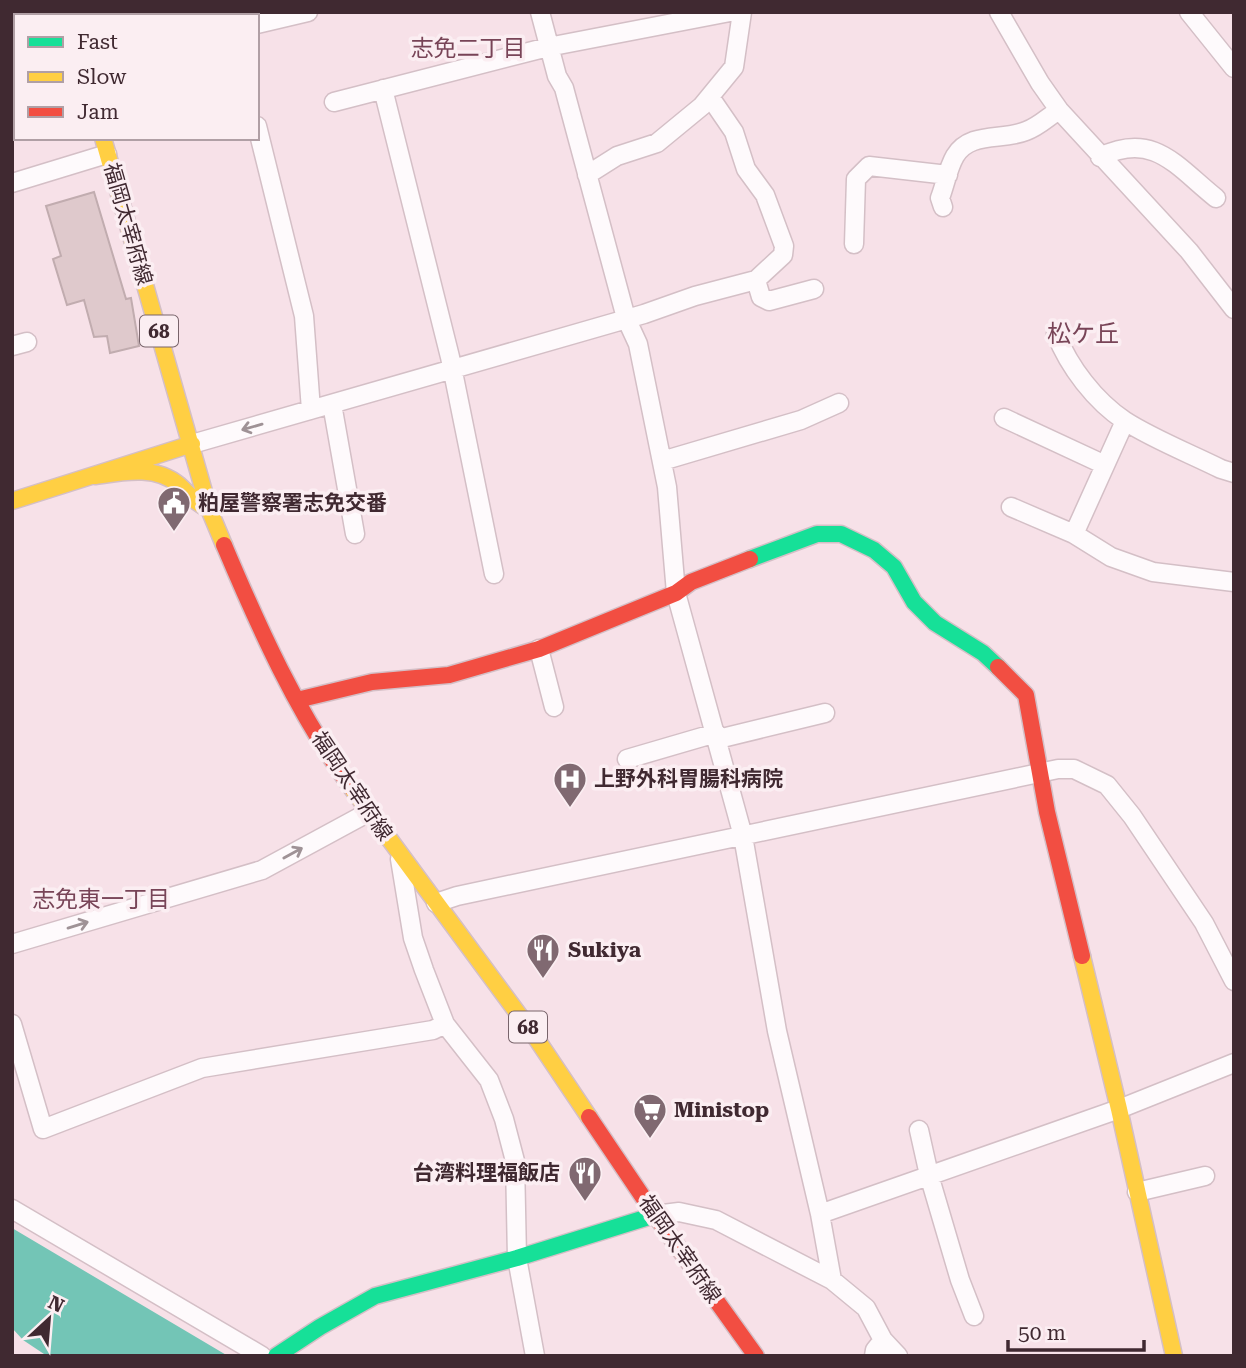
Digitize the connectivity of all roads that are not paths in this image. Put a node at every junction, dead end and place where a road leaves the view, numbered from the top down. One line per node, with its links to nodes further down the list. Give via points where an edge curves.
1 (308, 12): 7 (street)
2 (541, 12): 8 (street)
3 (730, 12): 8 (street)
4 (742, 12): 11 (street, via 734,67)
5 (999, 12): 13 (street)
6 (1189, 12): 9 (street)
7 (259, 24)
8 (548, 47): 10 (street); 17 (street)
9 (1234, 68)
10 (383, 89): 12 (street); 28 (street)
11 (710, 97): 17 (street, via 657,143 617,156); 23 (street, via 734,132 746,169 765,195 783,246 783,255)
12 (334, 102)
13 (1059, 110): 16 (street); 18 (street, via 1028,131 976,139 964,146)
14 (259, 134): 31 (street, via 304,316)
15 (105, 146): 19 (street); 34 (street, 福岡太宰府線 / 68)
16 (1100, 157): 20 (street, via 1119,148 1143,147 1162,154); 25 (street, via 1189,251)
17 (587, 175): 26 (street)
18 (948, 175): 21 (street, via 940,198); 22 (street, via 869,166 856,179)
19 (12, 183)
20 (1216, 198)
21 (943, 207)
22 (854, 244)
23 (756, 280): 24 (street, via 761,297 769,301); 26 (street)
24 (814, 289)
25 (1234, 309)
26 (626, 318): 28 (street); 35 (street, via 638,344)
27 (1056, 334): 33 (street, via 1074,370)
28 (451, 369): 30 (street); 44 (street)
29 (839, 403): 35 (street, via 800,420)
30 (332, 404): 31 (street); 42 (street)
31 (312, 410): 34 (street, one-way to 34)
32 (1004, 418): 36 (street)
33 (1125, 421): 36 (street); 37 (street)
34 (192, 444): 38 (street); 41 (street, 福岡太宰府線 / 68)
35 (662, 461): 46 (street)
36 (1105, 465): 43 (street)
37 (1234, 473)
38 (95, 476): 39 (street); 41 (street, via 145,471 173,480)
39 (12, 501)
40 (1011, 507): 43 (street)
41 (209, 509): 48 (street, 福岡太宰府線 / 68, via 251,610)
42 (355, 534)
43 (1074, 534): 45 (street, via 1111,557 1153,572)
44 (494, 574)
45 (1234, 582)
46 (676, 593): 47 (street); 51 (street); 53 (street, via 691,582 817,534 841,534 874,550 894,567 914,602 935,623 983,653 1026,695)
47 (539, 649): 48 (street, via 449,676 372,682); 49 (street)
48 (298, 700): 54 (street, 福岡太宰府線 / 68, via 328,755)
49 (554, 707)
50 (825, 713): 51 (street)
51 (717, 736): 52 (street); 55 (street)
52 (627, 759)
53 (1038, 773): 55 (street); 59 (street, via 1074,769 1107,785 1204,923); 63 (street)
54 (369, 812): 56 (street, 福岡太宰府線 / 68); 58 (street, one-way to 54, via 262,870)
55 (743, 836): 57 (street); 69 (street, via 777,1031)
56 (399, 855): 57 (street, 福岡太宰府線 / 68); 61 (street, via 413,938)
57 (436, 903): 70 (street, 福岡太宰府線 / 68, via 536,1038)
58 (12, 944)
59 (1234, 981)
60 (12, 1024): 61 (street, via 43,1129 202,1068 433,1030)
61 (445, 1024): 71 (street, via 489,1080 503,1119 515,1161)
62 (1234, 1063): 63 (street)
63 (1119, 1109): 65 (street); 67 (street)
64 (919, 1130): 65 (street)
65 (929, 1175): 69 (street); 73 (street)
66 (1205, 1176): 67 (street)
67 (1137, 1192): 81 (street)
68 (12, 1209): 75 (street)
69 (820, 1214): 72 (street)
70 (655, 1215): 71 (street); 72 (street, via 679,1212 716,1220); 78 (street, 福岡太宰府線 / 68)
71 (517, 1258): 76 (street, via 375,1296); 77 (street)
72 (832, 1280): 74 (street, via 866,1308)
73 (974, 1315)
74 (883, 1340): 79 (street); 80 (street)
75 (262, 1356)
76 (276, 1356)
77 (535, 1356)
78 (756, 1356)
79 (874, 1356)
80 (898, 1356)
81 (1174, 1356)

